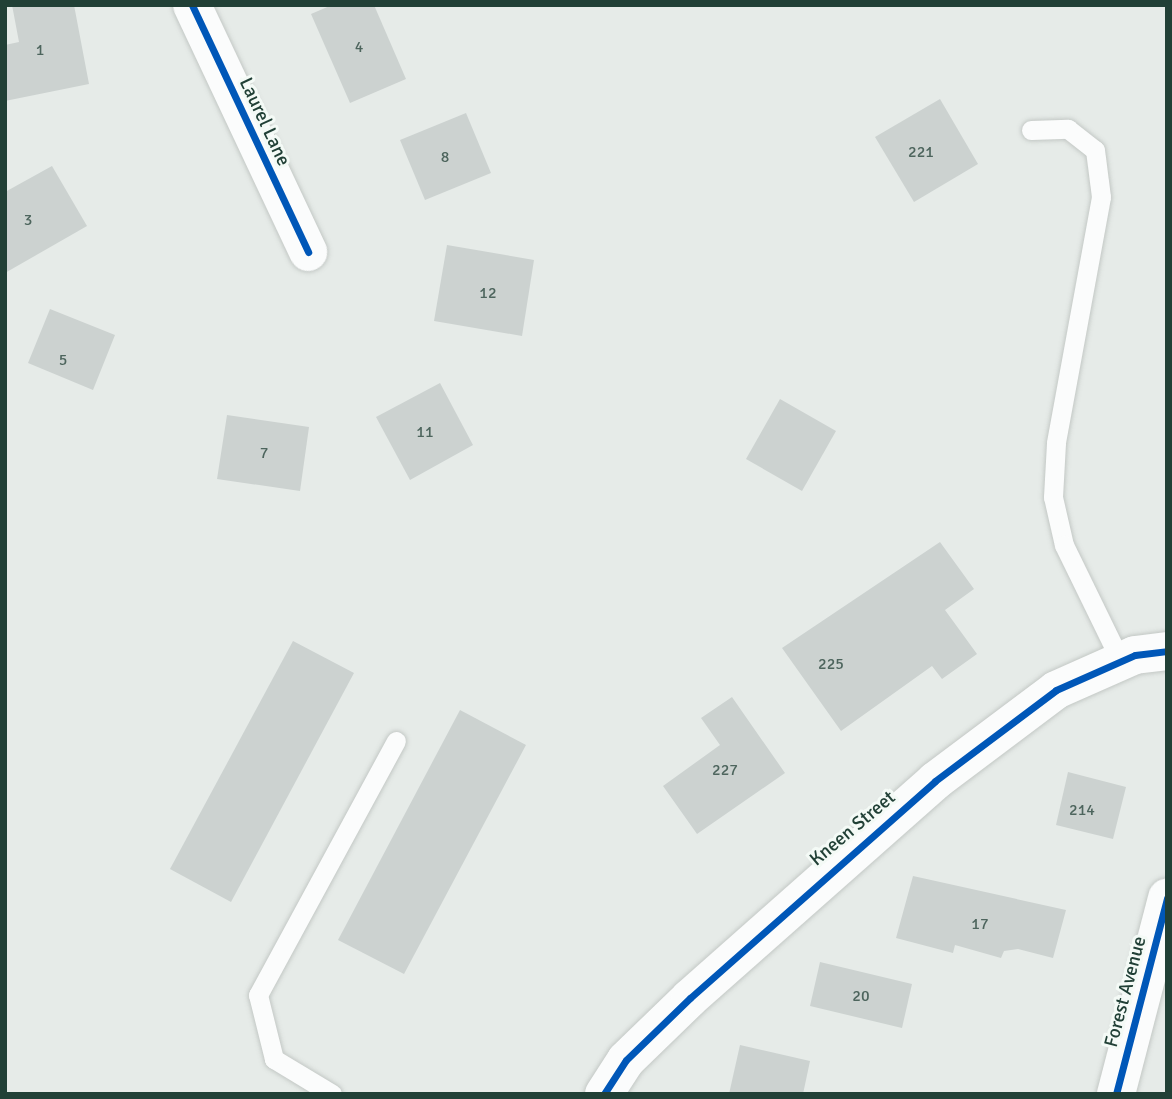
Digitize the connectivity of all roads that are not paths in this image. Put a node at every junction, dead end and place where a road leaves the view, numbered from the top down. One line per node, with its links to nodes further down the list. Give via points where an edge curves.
1 (192, 5): 3 (street, Laurel Lane)
2 (1031, 130): 5 (lane, via 1068,129 1096,150 1101,197 1056,443 1053,497 1064,545)
3 (308, 252)
4 (1167, 651): 5 (street, Kneen Street)
5 (1121, 662): 9 (street, Kneen Street, via 1056,690 935,781 690,998 626,1060)
6 (396, 741): 8 (lane, via 258,995 274,1059)
7 (1167, 898): 10 (street, Forest Avenue)
8 (332, 1094)
9 (604, 1094)
10 (1116, 1094)

